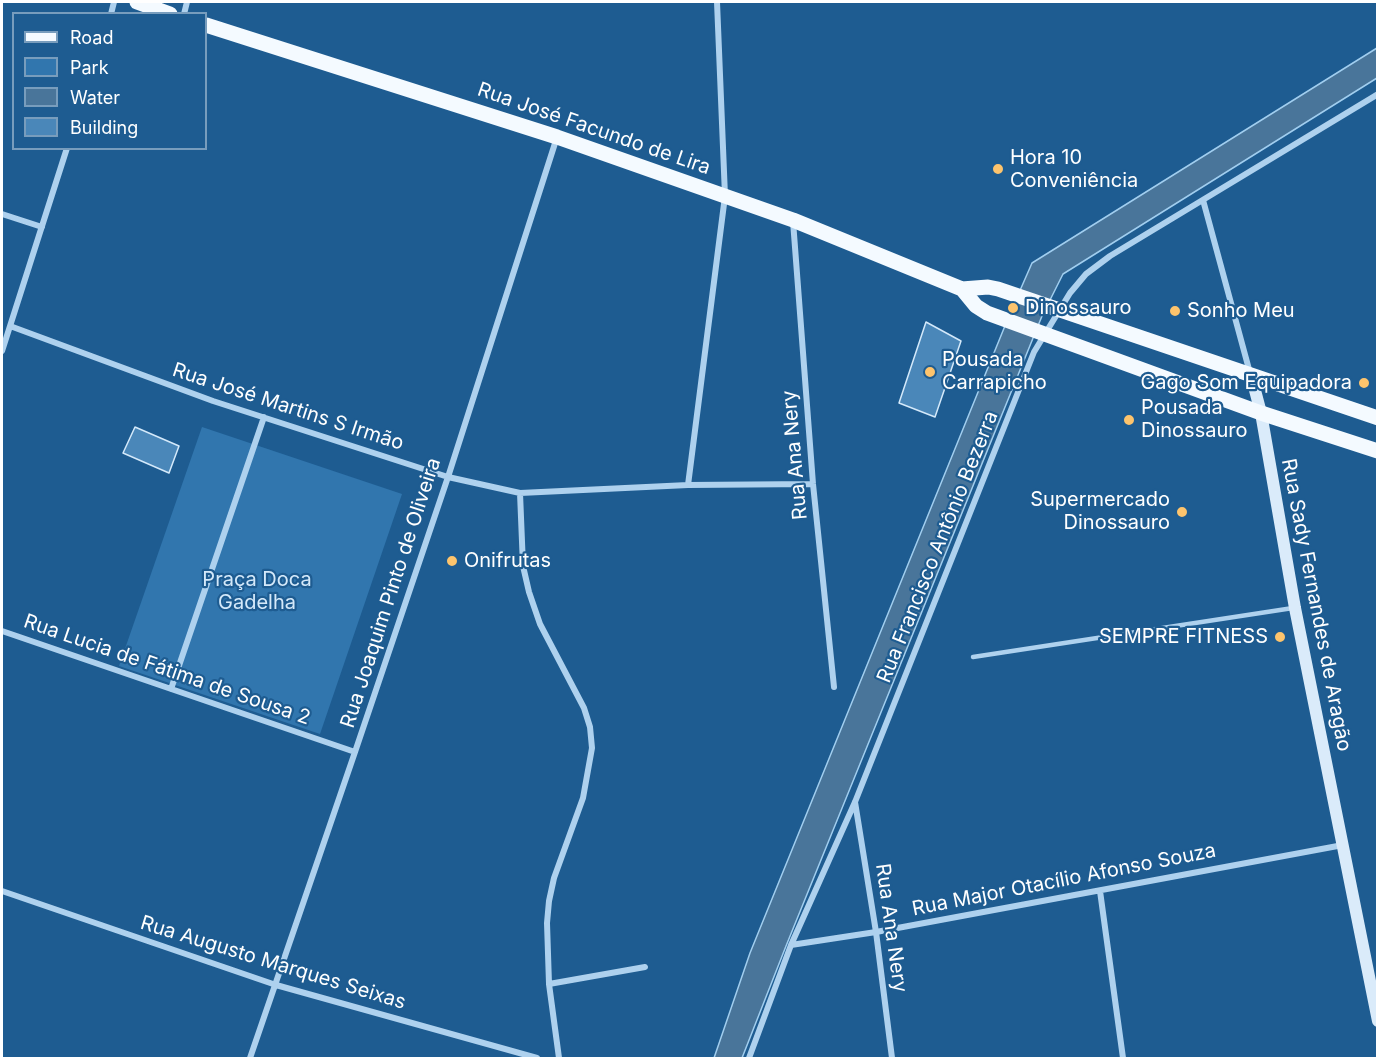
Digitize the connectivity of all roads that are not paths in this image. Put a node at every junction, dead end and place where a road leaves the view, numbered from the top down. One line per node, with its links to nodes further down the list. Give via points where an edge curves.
1 (137, 2): 3 (main road)
2 (717, 2): 8 (street)
3 (164, 12)
4 (207, 25): 6 (main road, Rua José Facundo de Lira)
5 (1377, 94): 9 (street, Rua Francisco Antônio Bezerra)
6 (557, 137): 8 (main road, Rua José Facundo de Lira); 23 (street, Rua Joaquim Pinto de Oliveira)
7 (66, 150): 12 (street)
8 (725, 196): 11 (main road, Rua José Facundo de Lira); 25 (street)
9 (1203, 200): 14 (street, Rua Francisco Antônio Bezerra, via 1110,256); 18 (street, Rua Sady Fernandes de Aragão)
10 (2, 214): 12 (street)
11 (793, 220): 13 (main road, Rua José Facundo de Lira); 24 (street, Rua Ana Nery)
12 (42, 227): 15 (street)
13 (962, 289): 14 (main road, Rua José Facundo de Lira, via 988,287); 16 (main road, Rua José Facundo de Lira, via 987,313)
14 (1052, 307): 16 (street, Rua Francisco Antônio Bezerra); 18 (main road, Rua José Facundo de Lira)
15 (10, 326): 17 (street); 20 (street, Rua José Martins S Irmão)
16 (1037, 332): 19 (main road, Rua José Facundo de Lira); 33 (street, Rua Francisco Antônio Bezerra, via 1029,363)
17 (2, 351)
18 (1251, 375): 19 (street, Rua Sady Fernandes de Aragão); 21 (main road, Rua José Facundo de Lira)
19 (1261, 413): 22 (main road, Rua José Facundo de Lira); 27 (street, Rua Sady Fernandes de Aragão)
20 (264, 417): 23 (street, Rua José Martins S Irmão); 31 (street)
21 (1377, 418)
22 (1377, 450)
23 (448, 477): 26 (street, Rua José Martins S Irmão); 32 (street, Rua Joaquim Pinto de Oliveira)
24 (813, 484): 25 (street, Rua José Martins S Irmão); 30 (street, Rua Ana Nery)
25 (688, 485): 26 (street, Rua José Martins S Irmão)
26 (520, 493): 40 (street, via 523,566 529,592 540,624 584,708 592,748 584,798 549,901)
27 (1295, 608): 29 (lane); 34 (street, Rua Sady Fernandes de Aragão)
28 (2, 631): 31 (street, Rua Lucia de Fátima de Sousa 2)
29 (973, 657)
30 (834, 687)
31 (171, 689): 32 (street, Rua Lucia de Fátima de Sousa 2)
32 (356, 752): 41 (street, Rua Joaquim Pinto de Oliveira)
33 (855, 802): 37 (street, Rua Ana Nery); 38 (street, Rua Francisco Antônio Bezerra)
34 (1343, 845): 36 (street, Rua Major Otacílio Afonso Souza); 42 (street, Rua Sady Fernandes de Aragão)
35 (2, 891): 41 (street, Rua Augusto Marques Seixas)
36 (1100, 891): 37 (street, Rua Major Otacílio Afonso Souza); 48 (street)
37 (876, 932): 38 (street, Rua Major Otacílio Afonso Souza); 47 (street, Rua Ana Nery)
38 (791, 945): 46 (street, Rua Francisco Antônio Bezerra)
39 (645, 967): 40 (street)
40 (549, 984): 45 (street)
41 (276, 986): 43 (street, Rua Joaquim Pinto de Oliveira); 44 (street, Rua Augusto Marques Seixas)
42 (1377, 1021)
43 (250, 1059)
44 (537, 1059)
45 (559, 1059)
46 (749, 1059)
47 (892, 1059)
48 (1123, 1059)

